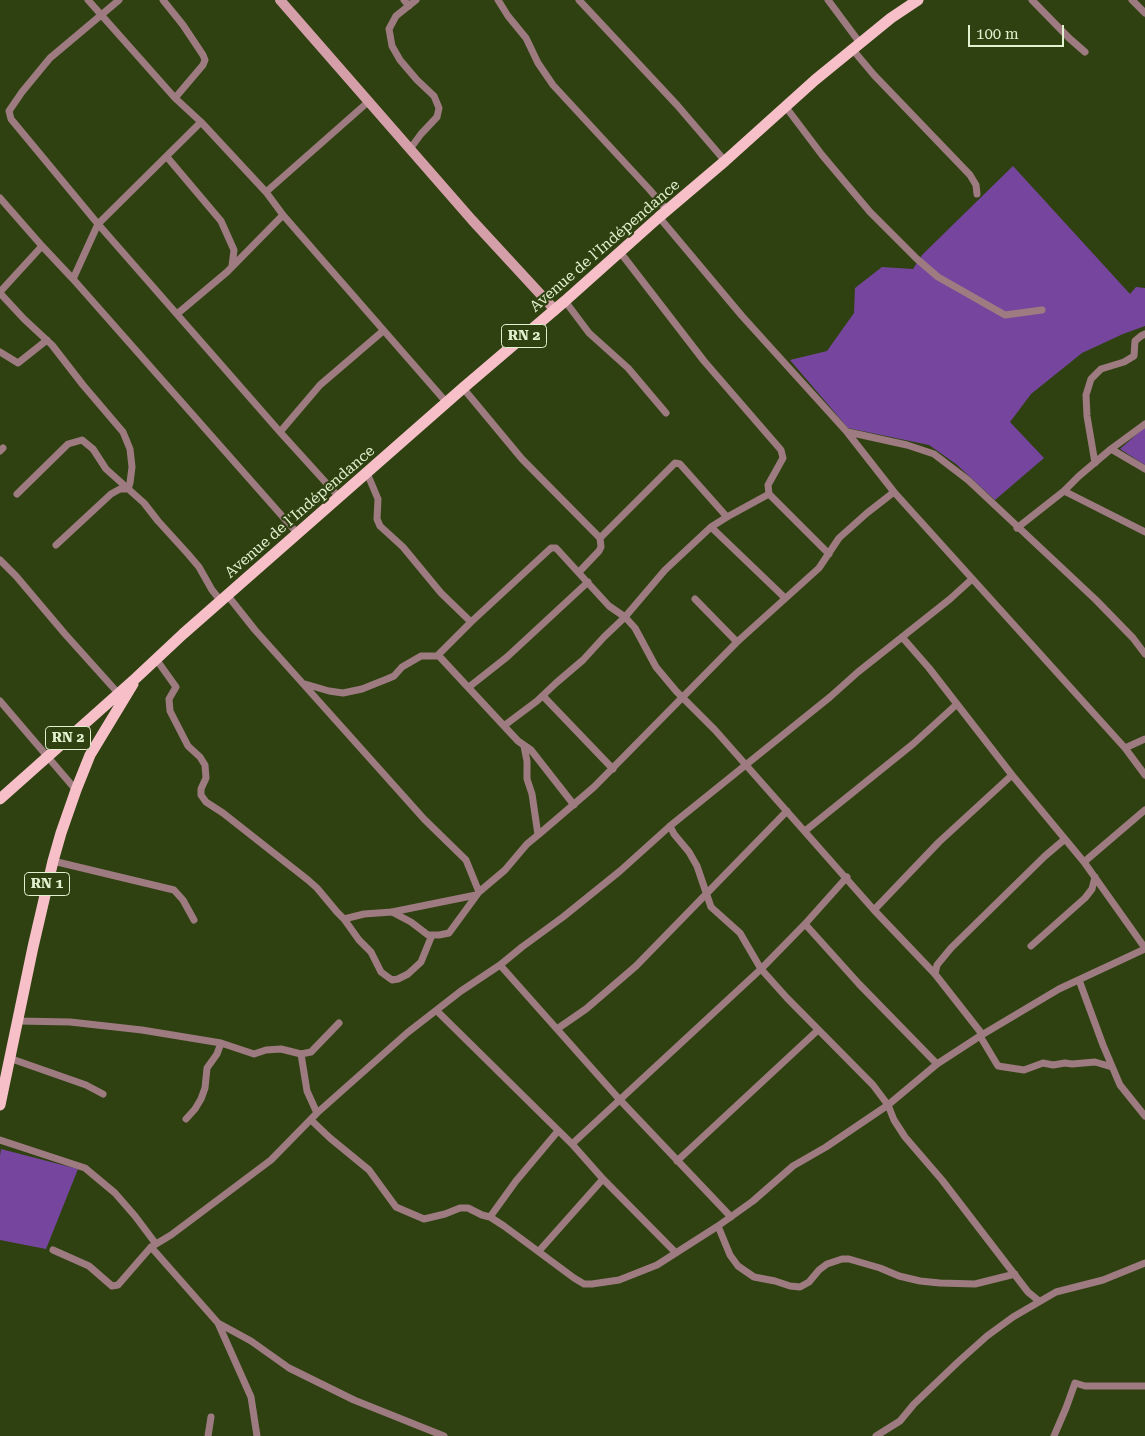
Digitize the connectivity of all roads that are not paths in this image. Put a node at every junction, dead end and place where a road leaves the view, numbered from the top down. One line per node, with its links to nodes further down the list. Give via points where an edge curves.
1 (88, 0): 13 (street)
2 (119, 0): 13 (street)
3 (163, 0): 17 (street, via 204,60)
4 (280, 0): 18 (street)
5 (416, 0): 12 (street)
6 (498, 0): 27 (street, via 526,38 553,85 649,188)
7 (579, 0): 23 (street)
8 (828, 0): 15 (street)
9 (918, 0): 15 (main road, Avenue de l'Indépendance / RN 2)
10 (1032, 0): 16 (street)
11 (1132, 0): 14 (street)
12 (406, 3): 21 (street, via 389,28 392,46 400,60 434,96 439,108 437,117)
13 (101, 14): 17 (street); 29 (street, via 50,58 10,111 15,126)
14 (1145, 14)
15 (856, 46): 19 (main road, Avenue de l'Indépendance / RN 2); 25 (street, via 874,75 970,175)
16 (1084, 52)
17 (175, 98): 20 (street)
18 (368, 102): 21 (street); 24 (street)
19 (785, 106): 23 (main road, Avenue de l'Indépendance / RN 2); 37 (street, via 870,212 938,276 1005,315)
20 (201, 122): 22 (street); 24 (street)
21 (410, 149): 36 (street)
22 (167, 157): 29 (street); 32 (street, via 221,221 234,250)
23 (725, 161): 27 (main road, Avenue de l'Indépendance / RN 2)
24 (266, 192): 28 (street)
25 (977, 194)
26 (0, 198): 30 (street)
27 (663, 214): 31 (main road, Avenue de l'Indépendance / RN 2); 48 (street, via 742,316)
28 (283, 215): 32 (street); 39 (street)
29 (98, 224): 33 (street); 38 (street)
30 (42, 246): 33 (street); 34 (street)
31 (620, 252): 35 (main road, Avenue de l'Indépendance / RN 2); 57 (street, via 704,362 781,450 784,458 768,485)
32 (232, 266): 38 (street)
33 (73, 279): 63 (street)
34 (0, 292): 41 (street)
35 (565, 301): 36 (main road, Avenue de l'Indépendance / RN 2); 45 (street, via 589,333 628,368)
36 (555, 310): 43 (main road, Avenue de l'Indépendance / RN 2)
37 (1042, 310)
38 (177, 314): 47 (street)
39 (383, 331): 44 (street); 47 (street, via 320,386)
40 (1145, 334): 50 (street, via 1135,341 1134,356 1101,369 1091,379 1086,395 1087,416)
41 (47, 340): 42 (street, via 18,363); 53 (street, via 123,432 132,466)
42 (0, 352)
43 (463, 388): 44 (main road, Avenue de l'Indépendance / RN 2); 64 (street, via 522,459)
44 (447, 402): 52 (main road, Avenue de l'Indépendance / RN 2)
45 (666, 413)
46 (1145, 424): 49 (street)
47 (280, 432): 58 (street)
48 (847, 432): 55 (street); 61 (street, via 934,454 968,480)
49 (1111, 449): 50 (street); 51 (street)
50 (1095, 463): 54 (street)
51 (1145, 469)
52 (367, 473): 58 (main road, Avenue de l'Indépendance / RN 2); 75 (street, via 378,499 380,526)
53 (128, 489): 56 (street, via 82,440 68,444); 65 (street, via 111,494); 71 (street, via 144,503)
54 (1064, 491): 61 (street); 62 (street)
55 (894, 492): 66 (street, via 840,538); 69 (street)
56 (17, 494)
57 (770, 494): 59 (street); 66 (street)
58 (339, 497): 63 (main road, Avenue de l'Indépendance / RN 2)
59 (727, 516): 60 (street); 64 (street, via 680,464 675,463)
60 (711, 527): 72 (street); 74 (street, via 664,570)
61 (1018, 528): 78 (street, via 1096,600)
62 (1145, 532)
63 (298, 534): 71 (main road, Avenue de l'Indépendance / RN 2)
64 (600, 538): 68 (street, via 599,551)
65 (56, 545)
66 (829, 554): 72 (street, via 819,568)
67 (0, 560): 84 (street)
68 (579, 572): 70 (street); 75 (street, via 556,548 551,548)
69 (972, 579): 76 (street); 92 (street)
70 (588, 582): 74 (street, via 609,606); 83 (street, via 507,657)
71 (224, 598): 80 (main road, Avenue de l'Indépendance / RN 2); 82 (street)
72 (785, 598): 77 (street)
73 (696, 599): 77 (street)
74 (625, 617): 85 (street); 86 (street, via 635,628 656,667)
75 (471, 622): 79 (street)
76 (902, 637): 88 (street); 94 (street)
77 (737, 642): 86 (street)
78 (1145, 654)
79 (439, 656): 82 (street, via 421,656 387,680 362,689 329,691); 83 (street)
80 (156, 659): 81 (main road, Avenue de l'Indépendance / RN 2); 117 (street, via 176,687 169,700 170,711 188,746 205,765 206,778 201,795 206,802 318,888)
81 (136, 678): 84 (main road, RN 2); 98 (main road, RN 1, via 90,755)
82 (303, 683): 111 (street, via 424,819 466,860)
83 (469, 687): 89 (street)
84 (118, 693): 93 (main road, RN 2)
85 (543, 696): 89 (street); 95 (street)
86 (682, 696): 94 (street); 95 (street)
87 (0, 701): 93 (street)
88 (957, 704): 96 (street); 104 (street, via 899,756)
89 (505, 725): 91 (street)
90 (1145, 739): 92 (street)
91 (524, 746): 100 (street, via 531,750); 105 (street)
92 (1125, 748): 97 (street)
93 (47, 757): 98 (street); 99 (main road, RN 2)
94 (744, 765): 102 (street); 103 (street)
95 (613, 768): 100 (street)
96 (1012, 775): 106 (street); 115 (street, via 939,842)
97 (1145, 775)
98 (76, 790): 107 (main road, RN 1)
99 (0, 799)
100 (574, 805): 105 (street)
101 (1145, 810): 108 (street)
102 (787, 812): 104 (street); 112 (street)
103 (670, 826): 112 (street, via 697,866); 123 (street, via 620,871)
104 (805, 831): 109 (street)
105 (538, 835): 111 (street)
106 (1065, 839): 108 (street); 125 (street, via 951,948 937,965)
107 (53, 861): 118 (street, via 174,890); 128 (main road, RN 1)
108 (1084, 862): 110 (street)
109 (847, 877): 115 (street); 119 (street)
110 (1096, 877): 121 (street, via 1085,898); 122 (street)
111 (478, 894): 113 (street); 114 (street)
112 (708, 894): 124 (street, via 712,907 740,933); 130 (street, via 636,966)
113 (460, 898): 114 (street); 116 (street)
114 (468, 906): 120 (street, via 449,933)
115 (874, 910): 125 (street)
116 (392, 912): 117 (street); 120 (street)
117 (344, 919): 120 (street, via 371,952 381,972 392,980 408,974 421,962)
118 (194, 920)
119 (805, 924): 124 (street); 136 (street)
120 (432, 936)
121 (1031, 946)
122 (1145, 948): 126 (street)
123 (500, 965): 127 (street); 130 (street)
124 (761, 968): 131 (street); 139 (street)
125 (935, 974): 132 (street)
126 (1079, 980): 132 (street); 137 (street)
127 (437, 1011): 142 (street, via 407,1033); 146 (street)
128 (17, 1021): 133 (street, via 93,1024); 135 (main road, RN 1)
129 (339, 1023): 134 (street, via 311,1052)
130 (557, 1029): 139 (street)
131 (818, 1030): 141 (street, via 873,1085); 149 (street)
132 (981, 1035): 136 (street); 137 (street, via 998,1066 1024,1070 1043,1063 1095,1062)
133 (221, 1044): 134 (street, via 254,1054 281,1049); 144 (street, via 207,1068 201,1098)
134 (301, 1054): 142 (street, via 306,1091)
135 (9, 1058): 138 (street, via 86,1084); 140 (main road, RN 1)
136 (938, 1064): 141 (street)
137 (1112, 1067): 143 (street, via 1120,1084)
138 (103, 1094)
139 (620, 1100): 148 (street); 149 (street)
140 (0, 1105)
141 (888, 1105): 152 (street, via 794,1166); 159 (street, via 905,1137)
142 (317, 1113): 145 (street)
143 (1145, 1116)
144 (186, 1119)
145 (311, 1120): 151 (street, via 369,1170 396,1207 424,1219 460,1208); 154 (street, via 263,1167)
146 (558, 1131): 148 (street); 151 (street)
147 (0, 1140): 154 (street, via 85,1168 115,1193 135,1216)
148 (572, 1144): 150 (street)
149 (677, 1161): 152 (street)
150 (603, 1179): 156 (street); 157 (street)
151 (490, 1217): 156 (street)
152 (731, 1217): 153 (street)
153 (718, 1226): 157 (street); 159 (street, via 738,1266 754,1277 790,1286 800,1287 827,1264 842,1259 899,1276 940,1283 974,1284)
154 (153, 1246): 155 (street, via 118,1285 112,1286 90,1266); 161 (street)
155 (53, 1250)
156 (539, 1251): 157 (street, via 584,1284 635,1275)
157 (676, 1253)
158 (1145, 1263): 160 (street, via 1103,1280 1056,1292)
159 (1015, 1274): 160 (street)
160 (1039, 1301): 167 (street, via 987,1336 900,1421)
161 (218, 1323): 165 (street, via 251,1397); 166 (street, via 290,1368 354,1400)
162 (1145, 1386): 168 (street, via 1085,1386 1075,1383)
163 (211, 1417): 164 (street)
164 (208, 1436)
165 (257, 1436)
166 (444, 1436)
167 (876, 1436)
168 (1054, 1436)

